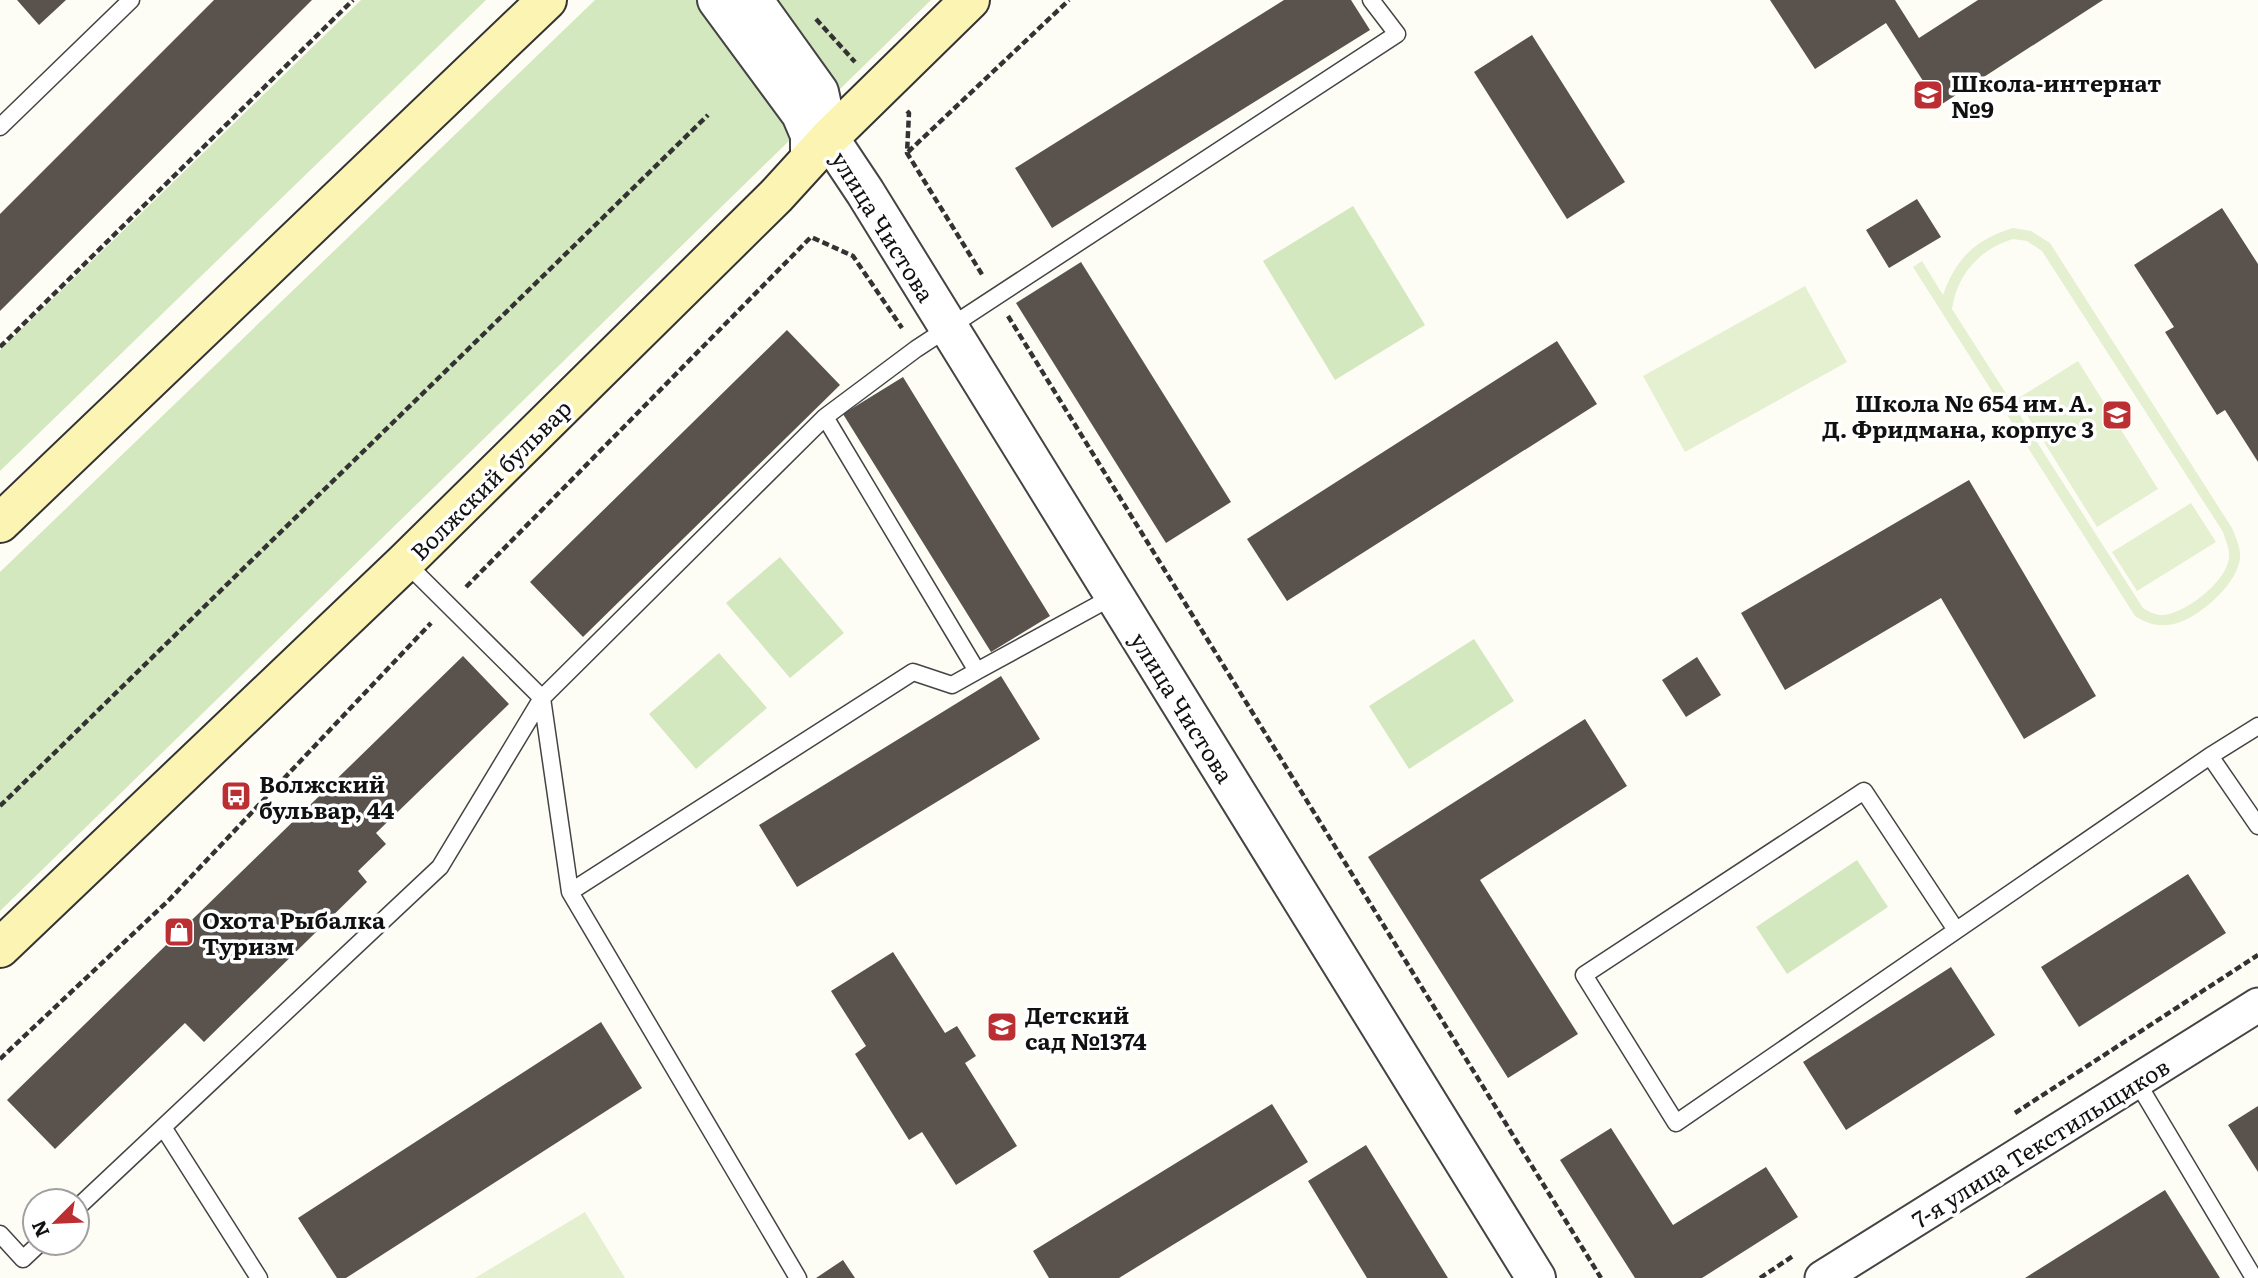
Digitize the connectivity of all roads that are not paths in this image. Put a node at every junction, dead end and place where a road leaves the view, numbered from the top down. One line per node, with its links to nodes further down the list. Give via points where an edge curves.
1 (131, 0): 7 (lane)
2 (547, 0): 11 (main road)
3 (717, 0): 8 (street, via 801,114)
4 (753, 0): 8 (street, via 819,92)
5 (970, 0): 8 (main road, Волжский бульвар)
6 (1371, 0): 9 (lane, via 1397,34)
7 (0, 127)
8 (820, 149): 9 (street, улица Чистова, via 865,192); 12 (main road, Волжский бульвар)
9 (948, 328): 10 (lane); 13 (street, улица Чистова)
10 (825, 417): 14 (lane); 15 (lane)
11 (0, 523)
12 (405, 562): 15 (lane); 21 (main road, Волжский бульвар)
13 (1114, 596): 14 (lane); 30 (street, улица Чистова)
14 (977, 671): 19 (lane, via 952,685 913,672)
15 (542, 698): 19 (lane); 24 (lane, via 440,867)
16 (2258, 726): 17 (lane)
17 (2210, 756): 18 (lane); 20 (lane)
18 (2258, 826)
19 (570, 892): 29 (lane)
20 (1956, 930): 20 (lane, via 1676,1122 1584,975 1864,792)
21 (0, 948)
22 (2258, 1005): 23 (street, 7-я улица Текстильщиков)
23 (2137, 1082): 31 (street, 7-я улица Текстильщиков); 32 (lane)
24 (163, 1127): 25 (lane); 28 (lane)
25 (91, 1195)
26 (0, 1234): 27 (lane)
27 (21, 1257)
28 (259, 1278)
29 (798, 1278)
30 (1536, 1278)
31 (1822, 1278)
32 (2254, 1278)

